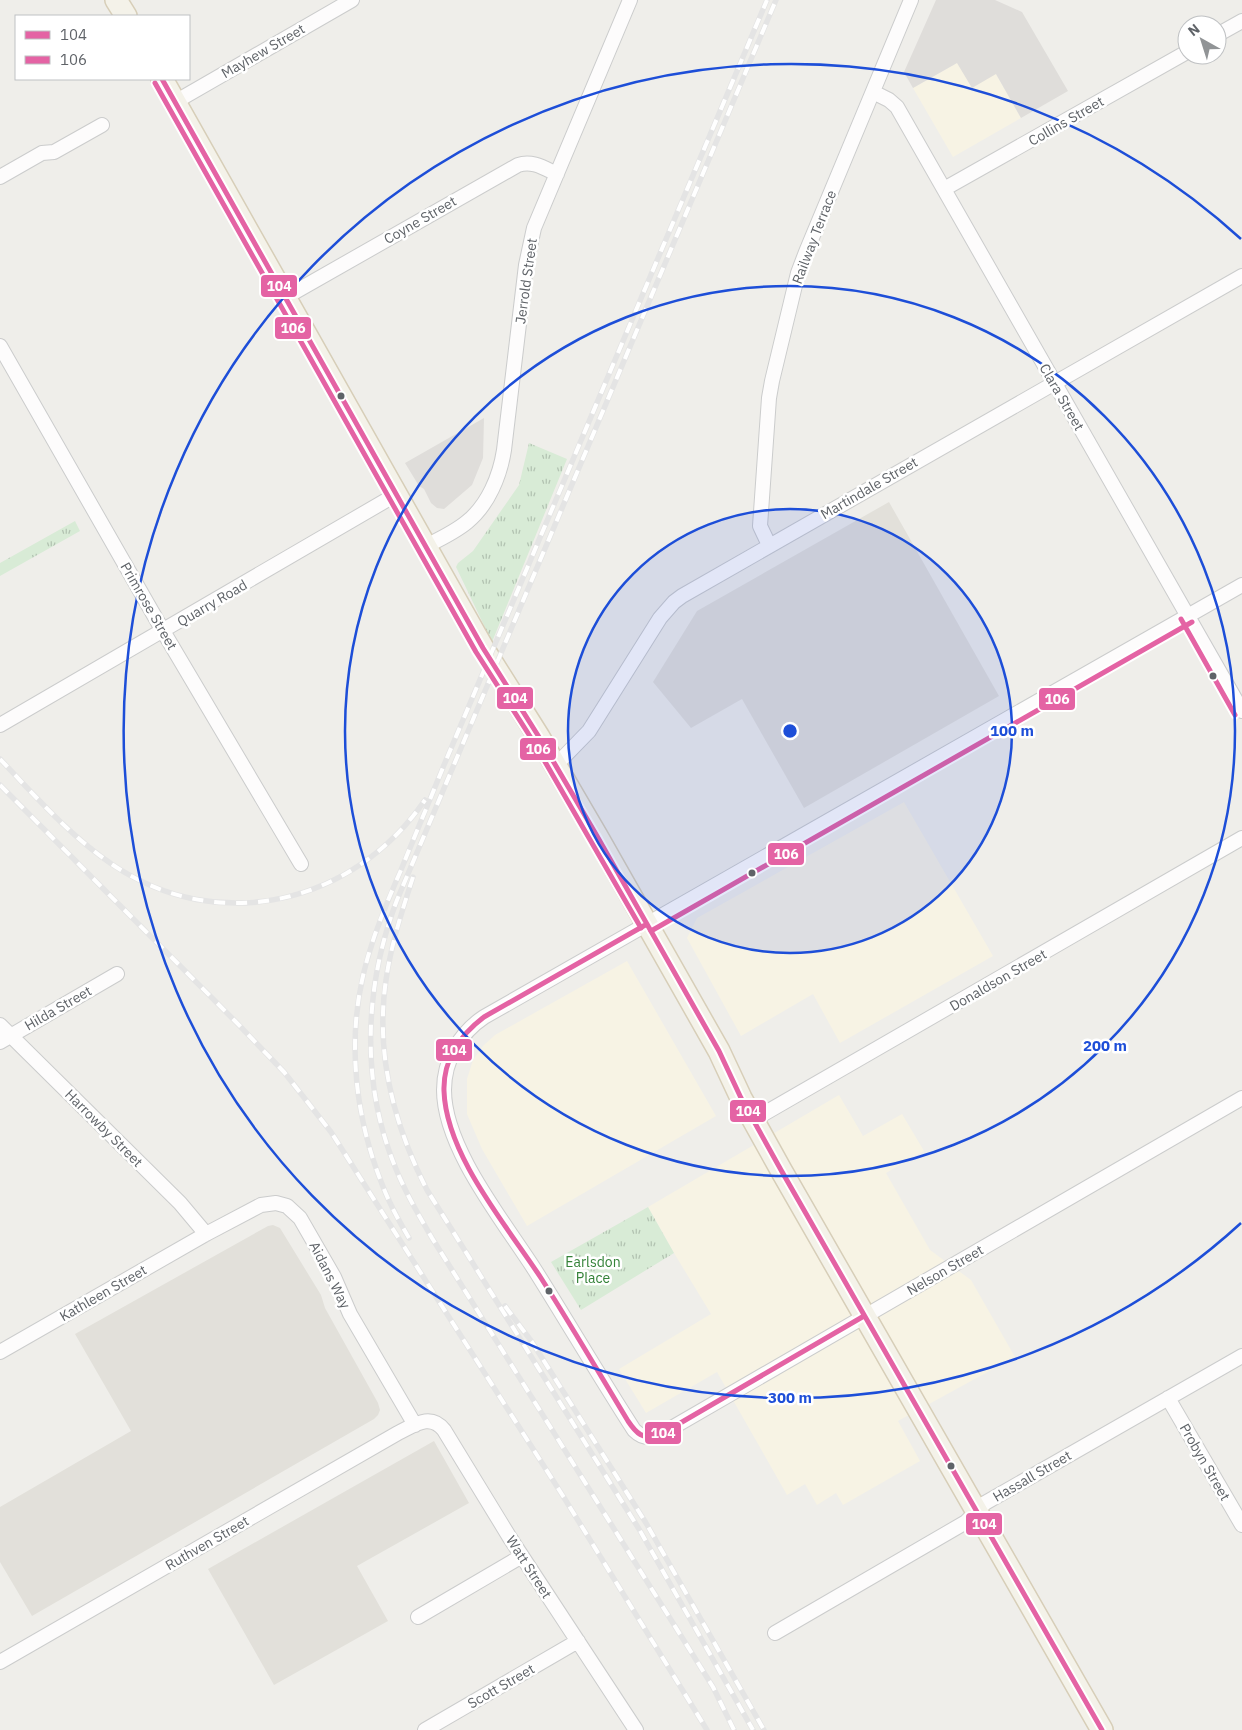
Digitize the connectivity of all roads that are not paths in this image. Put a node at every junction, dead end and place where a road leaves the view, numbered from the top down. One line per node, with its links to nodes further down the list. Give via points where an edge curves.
1 (116, 0): 5 (main road)
2 (352, 0): 11 (street, Mayhew Street)
3 (630, 0): 13 (street, Jerrold Street)
4 (912, 0): 10 (street, Railway Terrace)
5 (125, 15)
6 (1242, 21): 7 (street)
7 (1227, 29)
8 (1177, 58): 15 (street, Collins Street)
9 (163, 80): 11 (main road)
10 (873, 92): 15 (street, Clara Street, via 897,107); 21 (street, Railway Terrace, via 798,273 772,381 760,526)
11 (175, 102): 17 (main road)
12 (102, 125): 14 (street)
13 (557, 174): 17 (street, Coyne Street, via 532,164 518,165); 22 (street, Jerrold Street, via 534,228 528,256 500,472 483,504 468,522)
14 (0, 177)
15 (944, 189): 19 (street, Clara Street)
16 (1242, 276): 19 (street, Martindale Street)
17 (286, 297): 20 (main road)
18 (0, 346): 25 (street, Primrose Street)
19 (1054, 382): 21 (street, Martindale Street); 24 (street, Clara Street)
20 (397, 494): 22 (main road); 25 (street, Quarry Road)
21 (769, 545): 28 (street, Martindale Street, via 674,602 660,618 589,731)
22 (426, 546): 28 (main road, via 483,648)
23 (1242, 585): 24 (street)
24 (1188, 615): 26 (street, Clara Street); 31 (street)
25 (163, 631): 27 (street, Quarry Road); 30 (street, Primrose Street)
26 (1242, 711)
27 (0, 725)
28 (556, 766): 31 (main road)
29 (1242, 838): 36 (street, Donaldson Street)
30 (301, 864)
31 (647, 924): 36 (main road); 38 (street, Nelson Street, via 469,1028 453,1052 446,1070 444,1091 448,1118 462,1156 631,1426 646,1438 663,1433)
32 (117, 974): 34 (street, Hilda Street)
33 (0, 1025): 34 (street, Harrowby Street)
34 (5, 1039): 37 (street, Harrowby Street, via 180,1203)
35 (1242, 1098): 38 (street, Nelson Street)
36 (753, 1120): 38 (main road)
37 (206, 1234): 39 (street, Kathleen Street); 42 (street, Aidans Way, via 265,1203 280,1203 292,1209)
38 (864, 1316): 43 (main road)
39 (0, 1352)
40 (1242, 1356): 41 (street, Hassall Street)
41 (1168, 1398): 43 (street, Hassall Street, via 985,1503); 44 (street, Probyn Street)
42 (415, 1425): 45 (street, Watt Street, via 429,1420 442,1427); 49 (street, Ruthven Street)
43 (976, 1512): 47 (street, Hassall Street, via 966,1522); 50 (main road)
44 (1242, 1525)
45 (522, 1556): 46 (street); 48 (street, Watt Street)
46 (418, 1617)
47 (775, 1633)
48 (578, 1641): 51 (street, Scott Street); 52 (street, Watt Street)
49 (0, 1662)
50 (1099, 1729)
51 (424, 1730)
52 (636, 1730)

